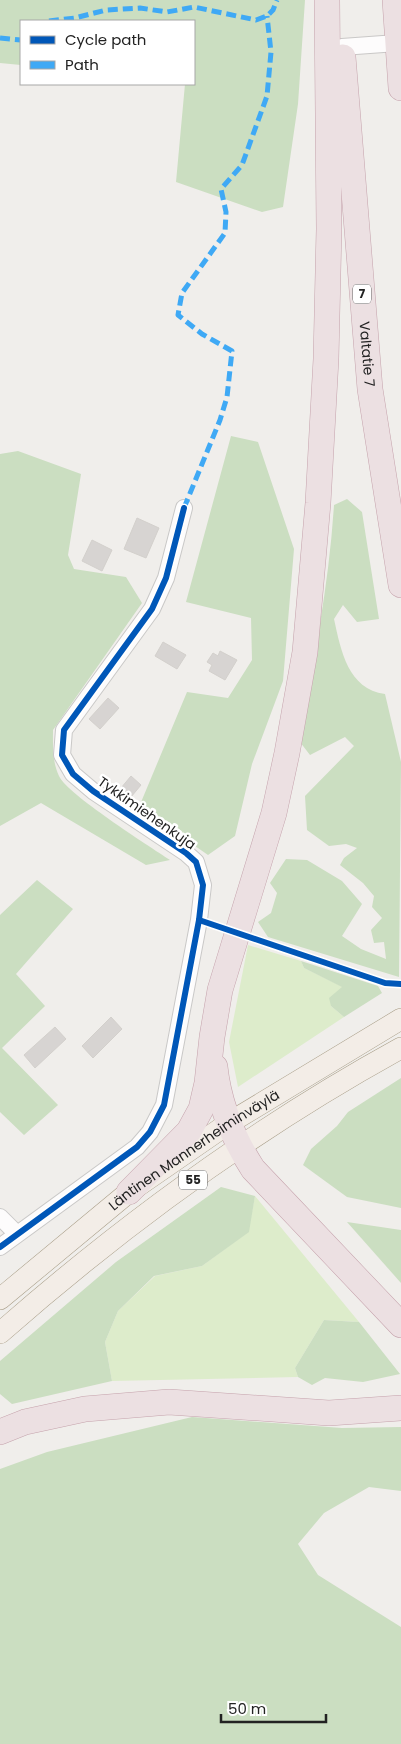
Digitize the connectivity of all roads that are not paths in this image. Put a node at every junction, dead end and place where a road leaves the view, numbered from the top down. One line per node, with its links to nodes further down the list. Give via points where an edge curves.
1 (327, 0): 10 (highway, via 329,229 326,359 305,652 274,813 220,990)
2 (338, 0): 4 (highway, Valtatie 7 / 7)
3 (395, 0): 5 (highway)
4 (342, 47): 5 (street); 8 (highway, Valtatie 7 / 7, via 370,389)
5 (399, 48): 6 (highway)
6 (401, 88)
7 (184, 508): 16 (street, Tykkimiehenkuja, via 166,578 152,609 64,730 62,755 72,774 186,853 196,862 200,872 203,884 199,920 164,1105 158,1119 137,1147)
8 (401, 586)
9 (401, 1019): 12 (main road, Läntinen Mannerheiminväylä / 55)
10 (212, 1037): 12 (highway, via 219,1094); 14 (highway, via 202,1108 189,1132)
11 (401, 1048): 13 (main road, Läntinen Mannerheiminväylä / 55)
12 (229, 1123): 13 (highway); 14 (main road, Läntinen Mannerheiminväylä / 55)
13 (239, 1147): 19 (highway, via 253,1169); 20 (main road, Läntinen Mannerheiminväylä / 55, via 132,1223)
14 (129, 1192): 18 (main road, Läntinen Mannerheiminväylä / 55)
15 (0, 1217): 16 (street)
16 (17, 1234): 17 (street, Tykkimiehenkuja)
17 (0, 1247)
18 (0, 1298)
19 (401, 1325)
20 (0, 1333)
21 (401, 1408): 22 (highway, via 329,1413 169,1402 85,1409 25,1422)
22 (0, 1432)

